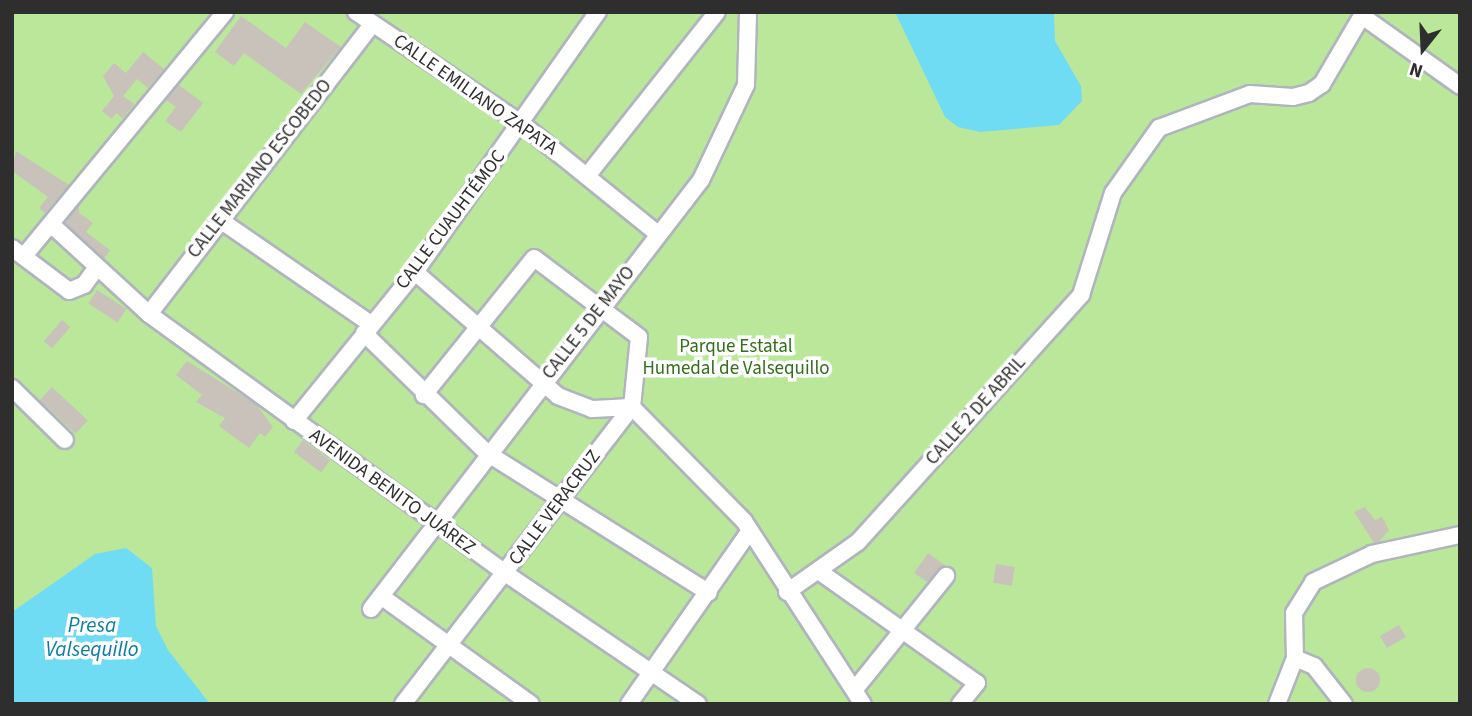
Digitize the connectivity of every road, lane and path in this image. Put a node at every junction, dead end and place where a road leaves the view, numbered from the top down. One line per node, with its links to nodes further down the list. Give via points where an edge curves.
1 (225, 12): 12 (street)
2 (356, 12): 7 (street, CALLE EMILIANO ZAPATA)
3 (598, 12): 9 (street, CALLE CUAUHTÉMOC)
4 (717, 12): 10 (street)
5 (748, 12): 13 (street, CALLE 5 DE MAYO, via 746,85 714,159)
6 (1363, 14): 8 (street); 32 (street, CALLE 2 DE ABRIL, via 1322,83 1310,93 1293,97 1250,94 1159,128 1113,193 1081,295 858,542)
7 (372, 23): 9 (street, CALLE EMILIANO ZAPATA); 11 (street, CALLE MARIANO ESCOBEDO)
8 (1460, 86)
9 (522, 124): 10 (street, CALLE EMILIANO ZAPATA); 16 (street, CALLE CUAUHTÉMOC)
10 (587, 176): 13 (street, CALLE EMILIANO ZAPATA)
11 (220, 220): 18 (street, CALLE MARIANO ESCOBEDO); 20 (street)
12 (53, 226): 14 (street); 15 (street, AVENIDA BENITO JUÁREZ)
13 (658, 234): 17 (street, CALLE 5 DE MAYO)
14 (18, 252): 15 (street, via 69,291 84,285)
15 (97, 267): 18 (street, AVENIDA BENITO JUÁREZ)
16 (415, 272): 19 (street); 20 (street, CALLE CUAUHTÉMOC)
17 (600, 305): 19 (street, via 534,258); 21 (street, CALLE 5 DE MAYO); 24 (street, via 639,337)
18 (149, 314): 25 (street, AVENIDA BENITO JUÁREZ)
19 (478, 327): 21 (street); 23 (street)
20 (368, 328): 23 (street); 25 (street, CALLE CUAUHTÉMOC)
21 (542, 383): 24 (street, via 575,405); 27 (street, CALLE 5 DE MAYO)
22 (12, 388): 26 (street)
23 (424, 395): 27 (street)
24 (632, 407): 28 (street, CALLE VERACRUZ); 30 (street)
25 (294, 421): 29 (street, AVENIDA BENITO JUÁREZ)
26 (65, 440)
27 (486, 453): 28 (street); 29 (street, CALLE 5 DE MAYO)
28 (560, 501): 33 (street, CALLE VERACRUZ); 36 (street)
29 (436, 523): 33 (street, AVENIDA BENITO JUÁREZ); 38 (street, CALLE 5 DE MAYO, via 377,603)
30 (749, 532): 35 (street); 36 (street)
31 (1460, 535): 39 (street, via 1372,554 1313,582 1294,613)
32 (820, 572): 35 (street, CALLE 2 DE ABRIL); 37 (street)
33 (505, 573): 38 (street, CALLE VERACRUZ); 40 (street, AVENIDA BENITO JUÁREZ)
34 (946, 576): 37 (street)
35 (787, 592): 41 (street)
36 (709, 593): 40 (street)
37 (903, 634): 41 (street); 47 (street, via 976,683)
38 (449, 645): 42 (street, CALLE VERACRUZ); 43 (street)
39 (1295, 657): 48 (street); 49 (street, via 1314,666)
40 (652, 671): 44 (street); 45 (street, AVENIDA BENITO JUÁREZ)
41 (856, 688): 46 (street)
42 (403, 704)
43 (531, 704)
44 (629, 704)
45 (698, 704)
46 (863, 704)
47 (960, 704)
48 (1277, 704)
49 (1344, 704)

